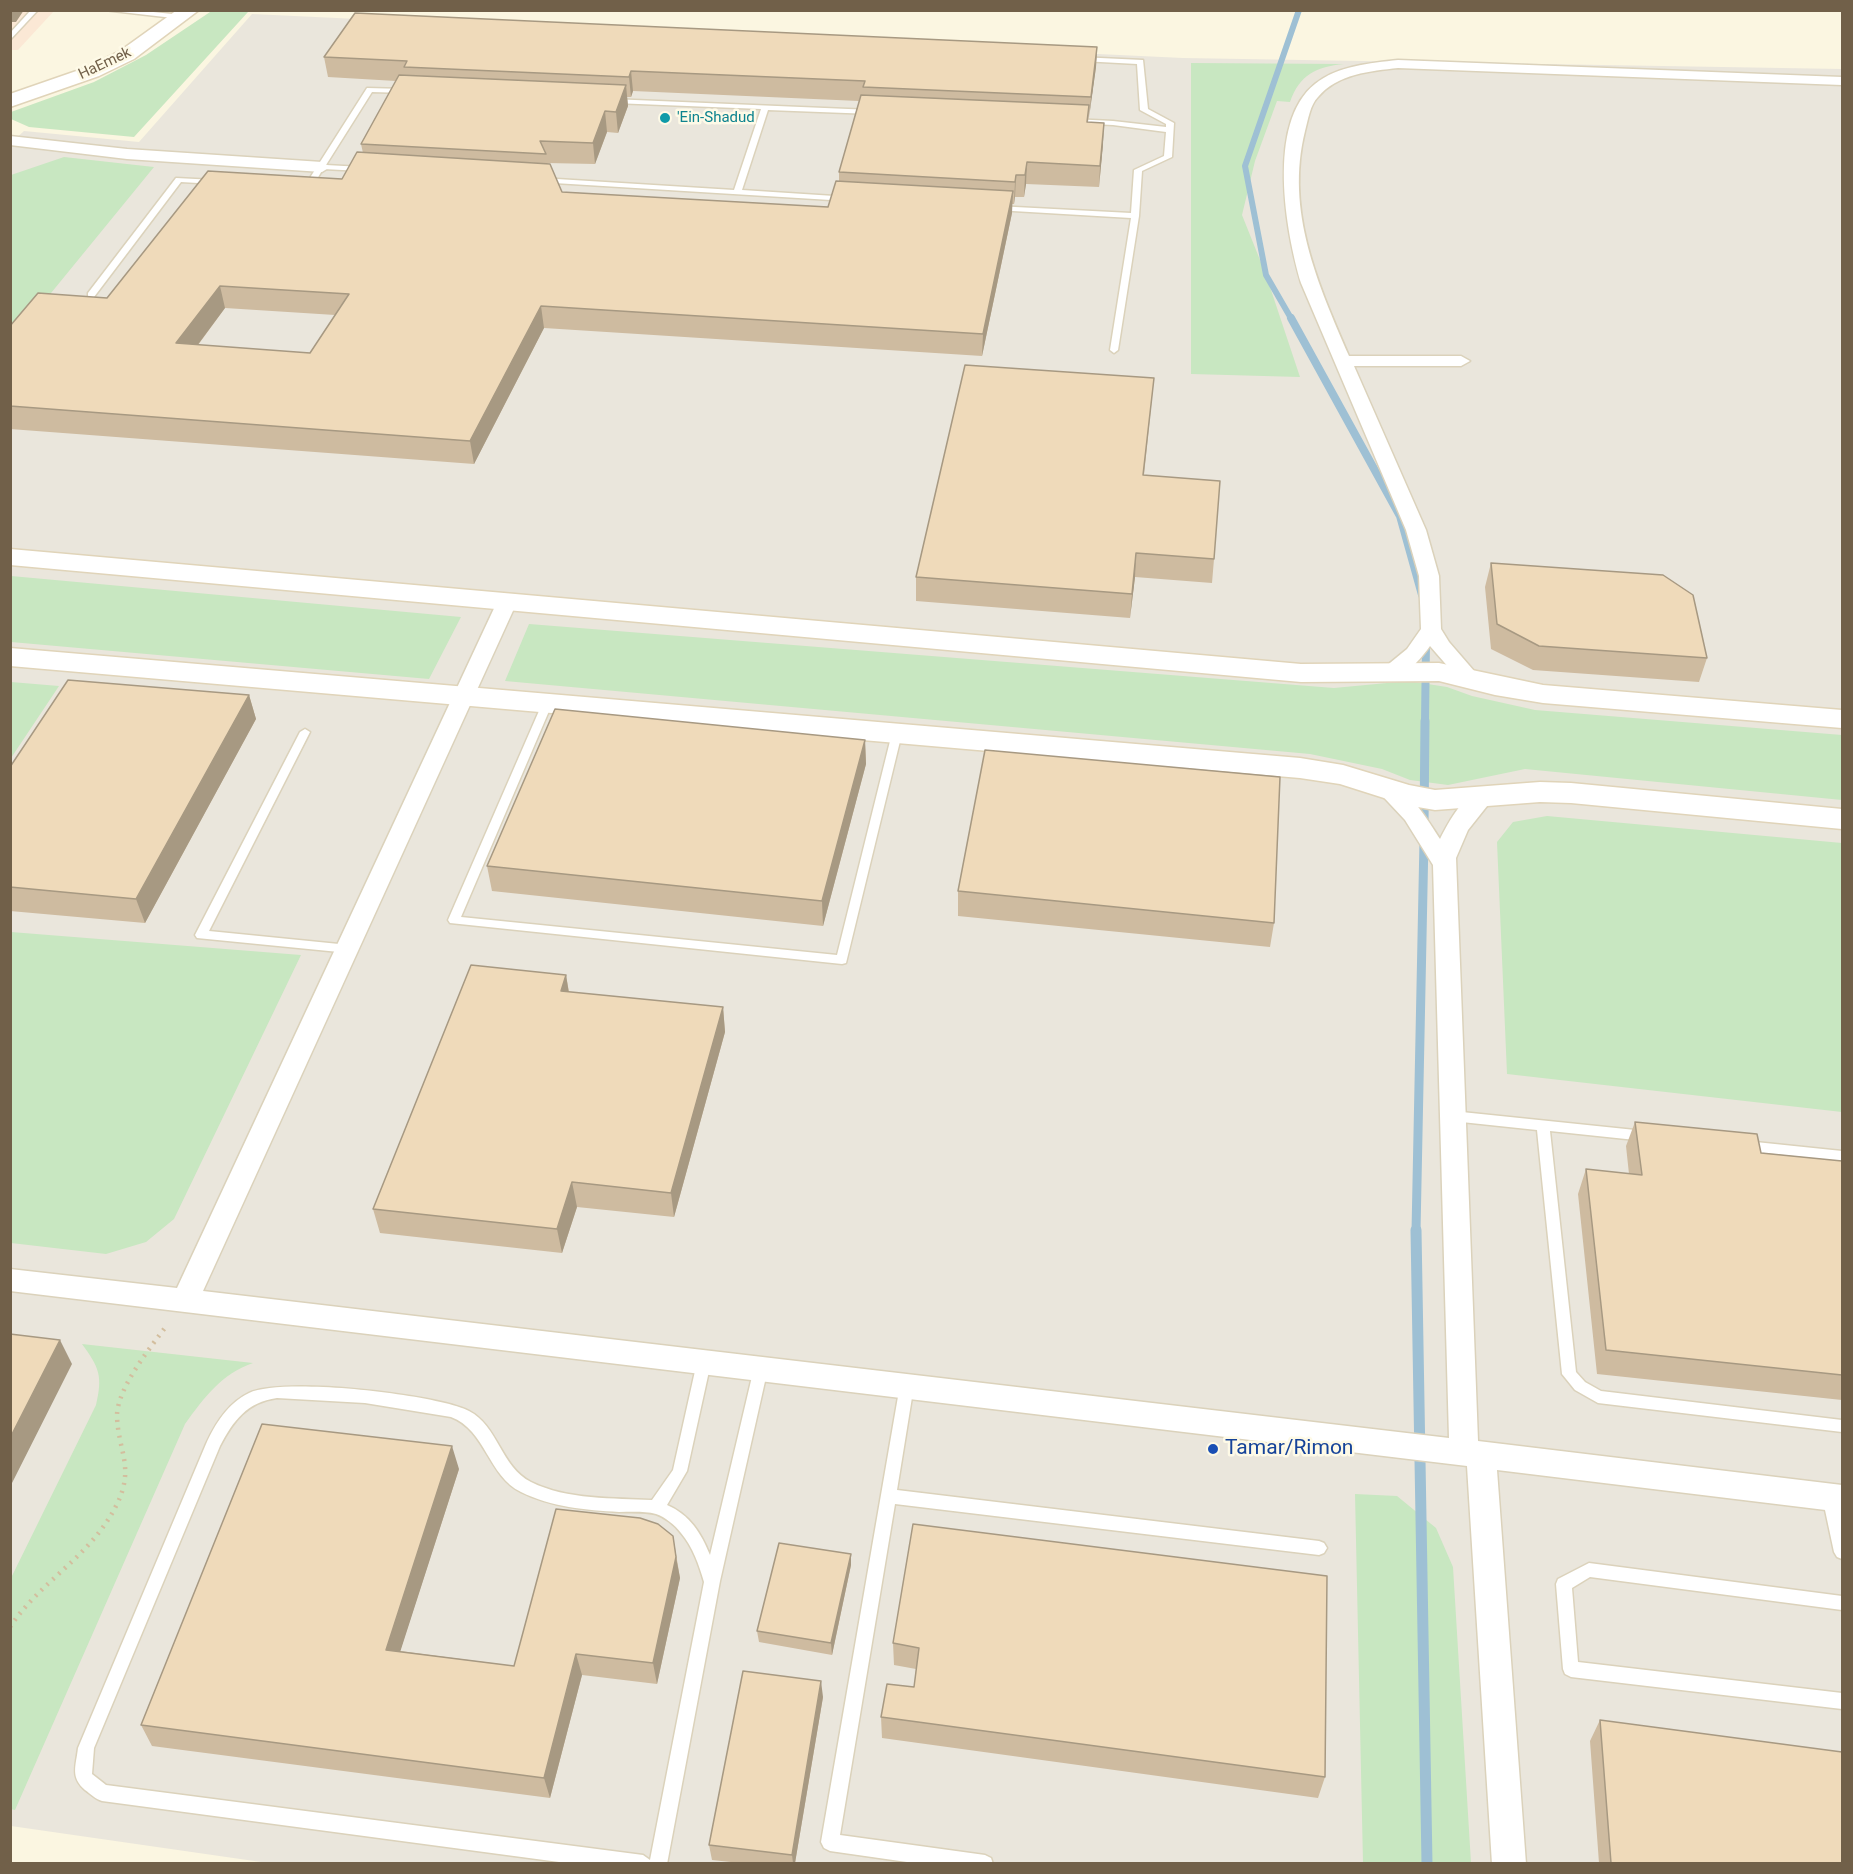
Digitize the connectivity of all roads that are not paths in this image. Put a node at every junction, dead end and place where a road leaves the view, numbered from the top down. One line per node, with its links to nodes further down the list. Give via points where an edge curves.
1 (35, 10): 4 (lane)
2 (107, 10): 3 (lane)
3 (186, 14): 9 (street, HaEmek, via 127,55 92,72)
4 (10, 38)
5 (1068, 58): 13 (lane, via 1140,62 1144,110 1170,123)
6 (1842, 81): 29 (street, via 1420,63 1377,66 1323,85 1311,94 1296,135 1291,202 1302,261)
7 (418, 92): 17 (lane, via 370,90)
8 (609, 100): 10 (lane)
9 (10, 101)
10 (765, 107): 11 (lane); 22 (lane)
11 (881, 112)
12 (1067, 121): 13 (lane)
13 (1170, 130): 25 (lane, via 1168,157 1138,170)
14 (10, 140): 15 (street)
15 (27, 143): 16 (street); 17 (street, via 162,158)
16 (10, 157)
17 (321, 167): 18 (lane); 21 (lane, via 308,187)
18 (369, 170)
19 (535, 180): 22 (lane)
20 (226, 183): 26 (lane, via 179,180)
21 (296, 186)
22 (737, 192): 23 (lane)
23 (854, 199)
24 (983, 207): 25 (lane)
25 (1135, 216): 27 (lane)
26 (92, 295)
27 (1114, 350)
28 (1461, 361): 29 (street)
29 (1343, 362): 32 (street, via 1416,530 1429,576)
30 (10, 557): 31 (street)
31 (507, 602): 34 (street, via 1301,673); 36 (street)
32 (1431, 628): 34 (street, via 1414,654); 35 (street, via 1440,645)
33 (10, 657): 36 (street)
34 (1390, 672): 35 (street, via 1439,672)
35 (1470, 679): 38 (street, via 1543,694)
36 (466, 696): 37 (street); 45 (street)
37 (547, 704): 40 (street); 40 (lane, via 454,920 842,960)
38 (1842, 719)
39 (306, 732): 45 (lane, via 201,935)
40 (897, 733): 41 (street, via 1300,768)
41 (1386, 788): 42 (street, via 1435,800); 44 (street, via 1413,815)
42 (1484, 796): 43 (street, via 1571,793); 44 (street, via 1452,835)
43 (1842, 819)
44 (1444, 865): 46 (street)
45 (349, 949): 52 (street)
46 (1452, 1116): 47 (lane); 57 (street)
47 (1543, 1125): 48 (lane); 56 (lane, via 1569,1374 1580,1386 1598,1397)
48 (1658, 1137)
49 (1727, 1144): 50 (lane)
50 (1842, 1156)
51 (10, 1280): 52 (street)
52 (185, 1301): 53 (street)
53 (704, 1362): 54 (street); 60 (lane, via 680,1472)
54 (760, 1368): 55 (street); 63 (lane)
55 (907, 1385): 57 (street); 58 (lane)
56 (1842, 1426)
57 (1472, 1452): 59 (street); 69 (street)
58 (888, 1497): 61 (lane); 68 (lane, via 830,1842)
59 (1836, 1497): 62 (lane)
60 (656, 1506): 63 (lane, via 672,1512 698,1541); 66 (lane, via 552,1497 524,1486 506,1470 481,1430 464,1415 440,1407 295,1391 262,1394 242,1405 222,1424 86,1748 83,1777 102,1793)
61 (1319, 1548)
62 (1842, 1552)
63 (712, 1582): 67 (lane)
64 (1842, 1603): 65 (lane, via 1589,1570 1564,1584 1571,1668)
65 (1842, 1701)
66 (643, 1863)
67 (658, 1863)
68 (985, 1863)
69 (1509, 1863)

